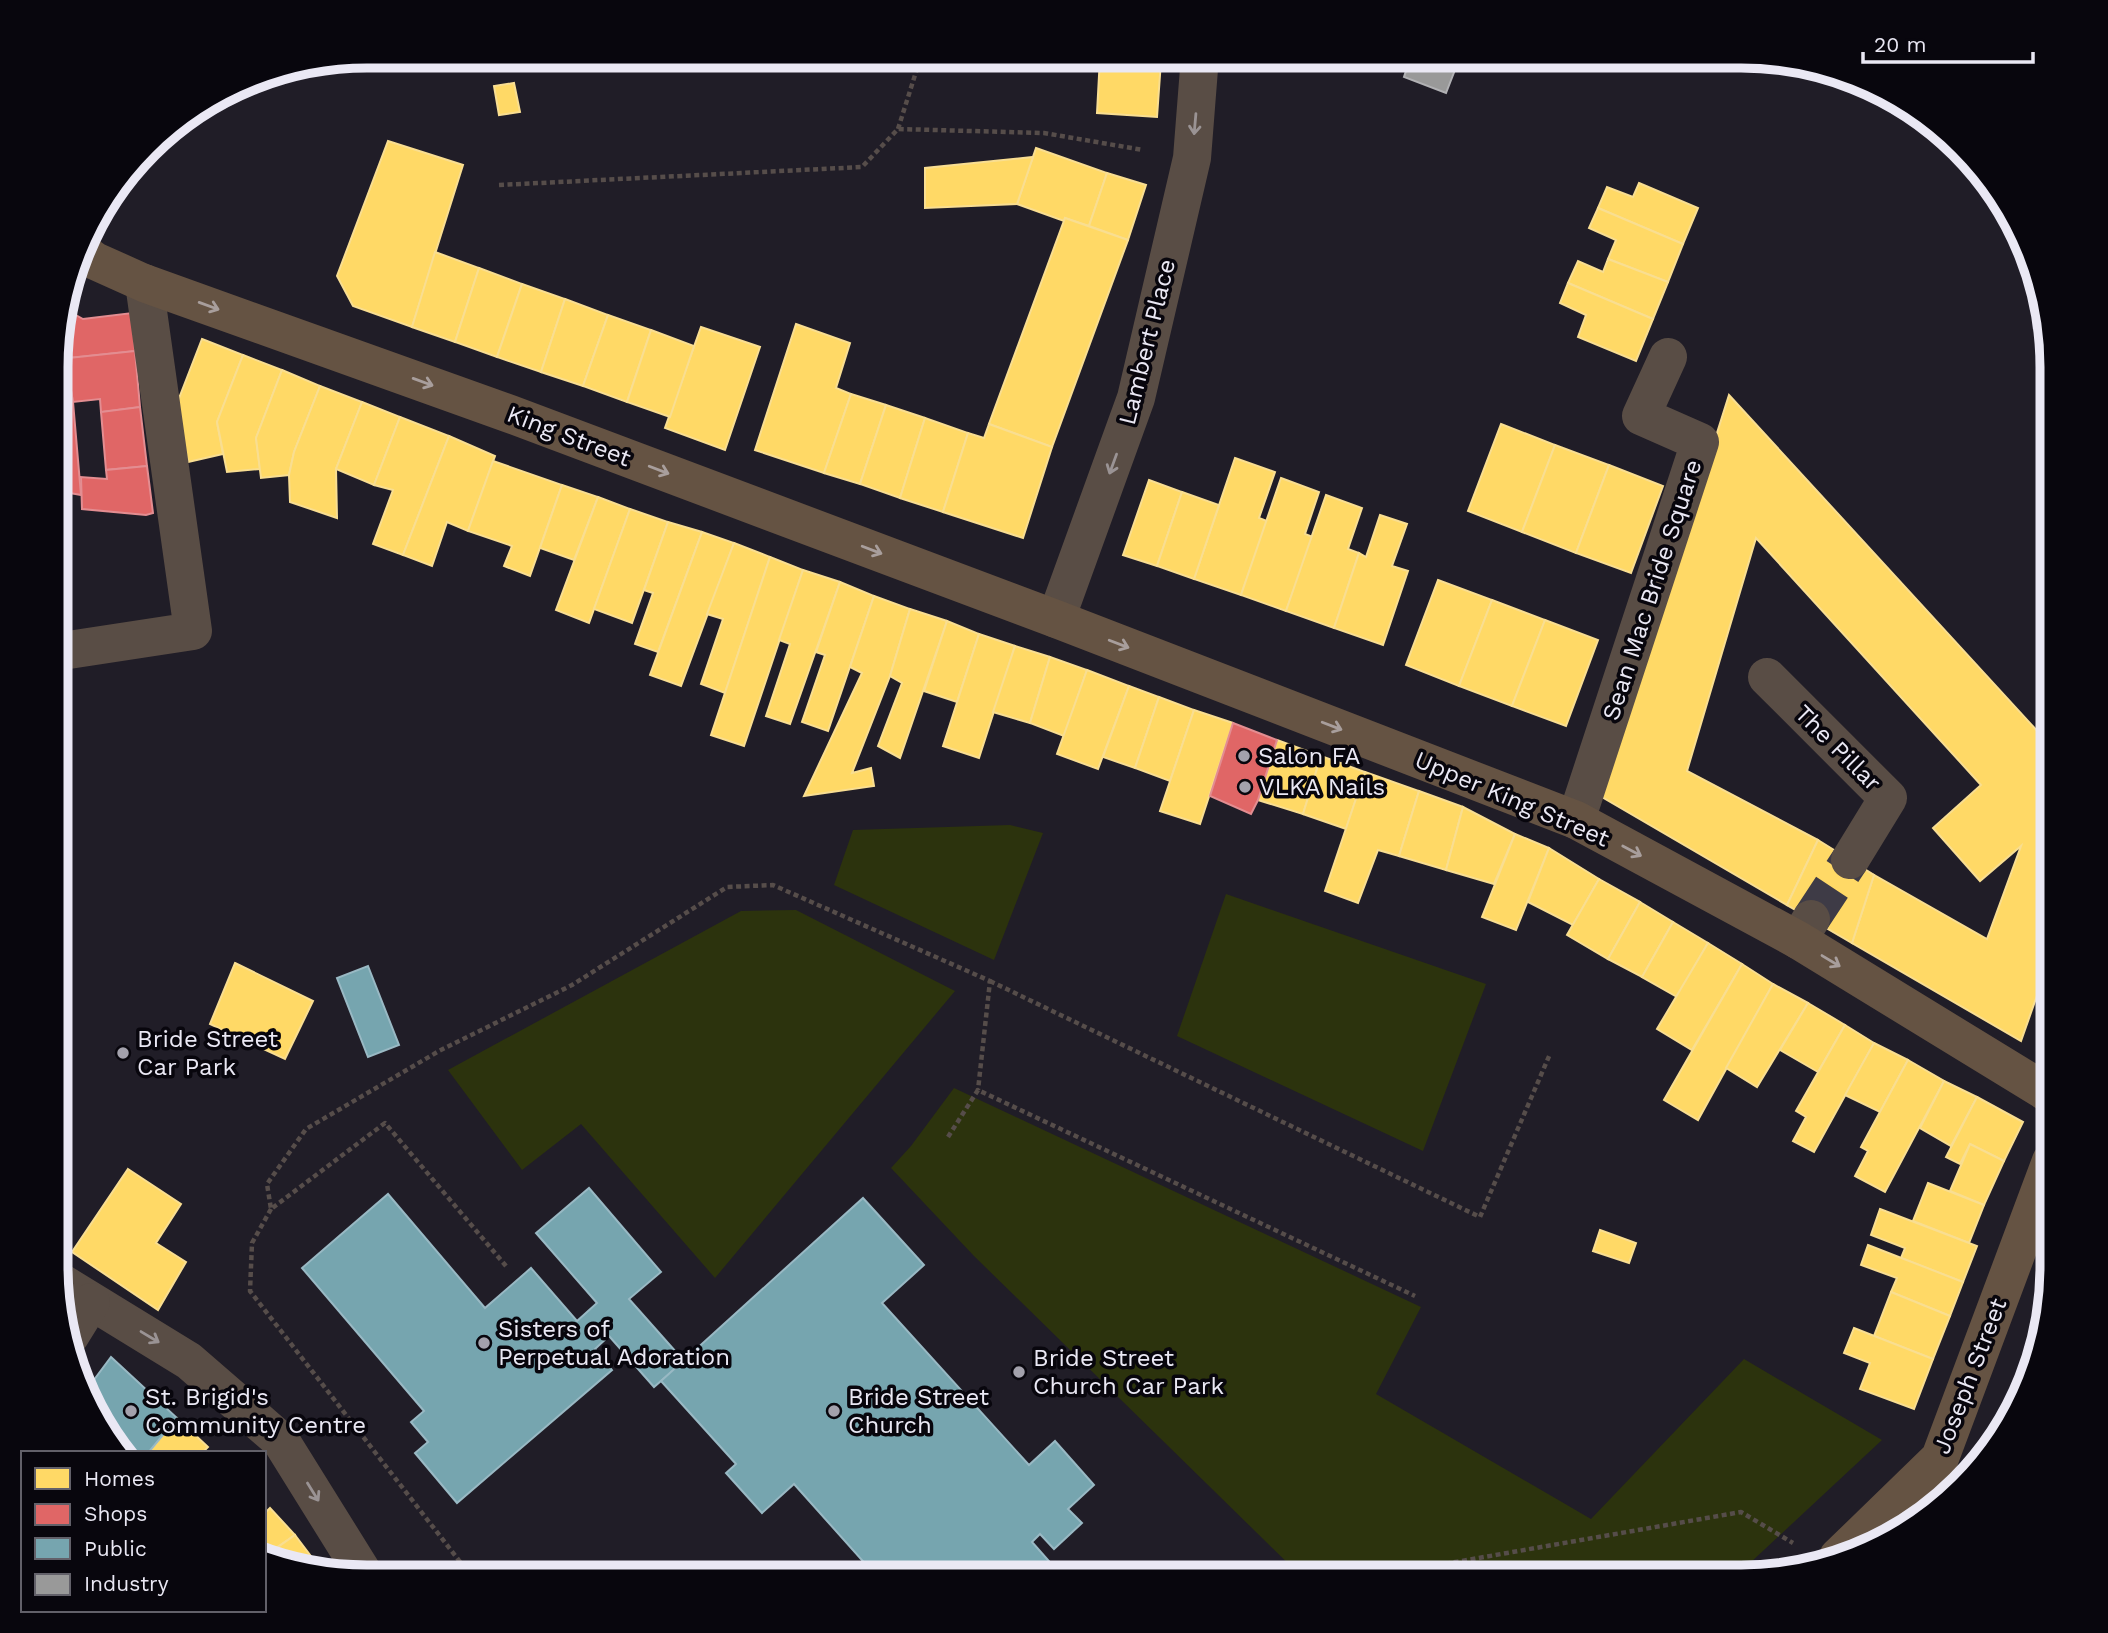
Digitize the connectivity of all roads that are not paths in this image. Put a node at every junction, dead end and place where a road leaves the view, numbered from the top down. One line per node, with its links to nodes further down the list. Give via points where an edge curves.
1 (1199, 68): 5 (street, Lambert Place, one-way to 5, via 1192,158 1136,398)
2 (88, 262): 3 (main road, King Street)
3 (144, 283): 5 (main road, King Street, one-way to 5, via 510,414); 6 (street, via 193,631)
4 (1668, 357): 8 (street, Sean Mac Bride Square, via 1641,416 1700,442)
5 (1056, 619): 8 (main road, Upper King Street, one-way to 8)
6 (68, 649)
7 (1767, 677): 9 (street, The Pillar, via 1888,798)
8 (1576, 820): 10 (main road, Upper King Street, one-way to 10, via 1804,930)
9 (1850, 860)
10 (2040, 1087)
11 (2040, 1190): 15 (main road, Joseph Street, via 1940,1458)
12 (69, 1288): 13 (street)
13 (91, 1302): 14 (street); 16 (street, one-way to 16, via 189,1361 281,1441)
14 (75, 1328)
15 (1854, 1542)
16 (358, 1564)

